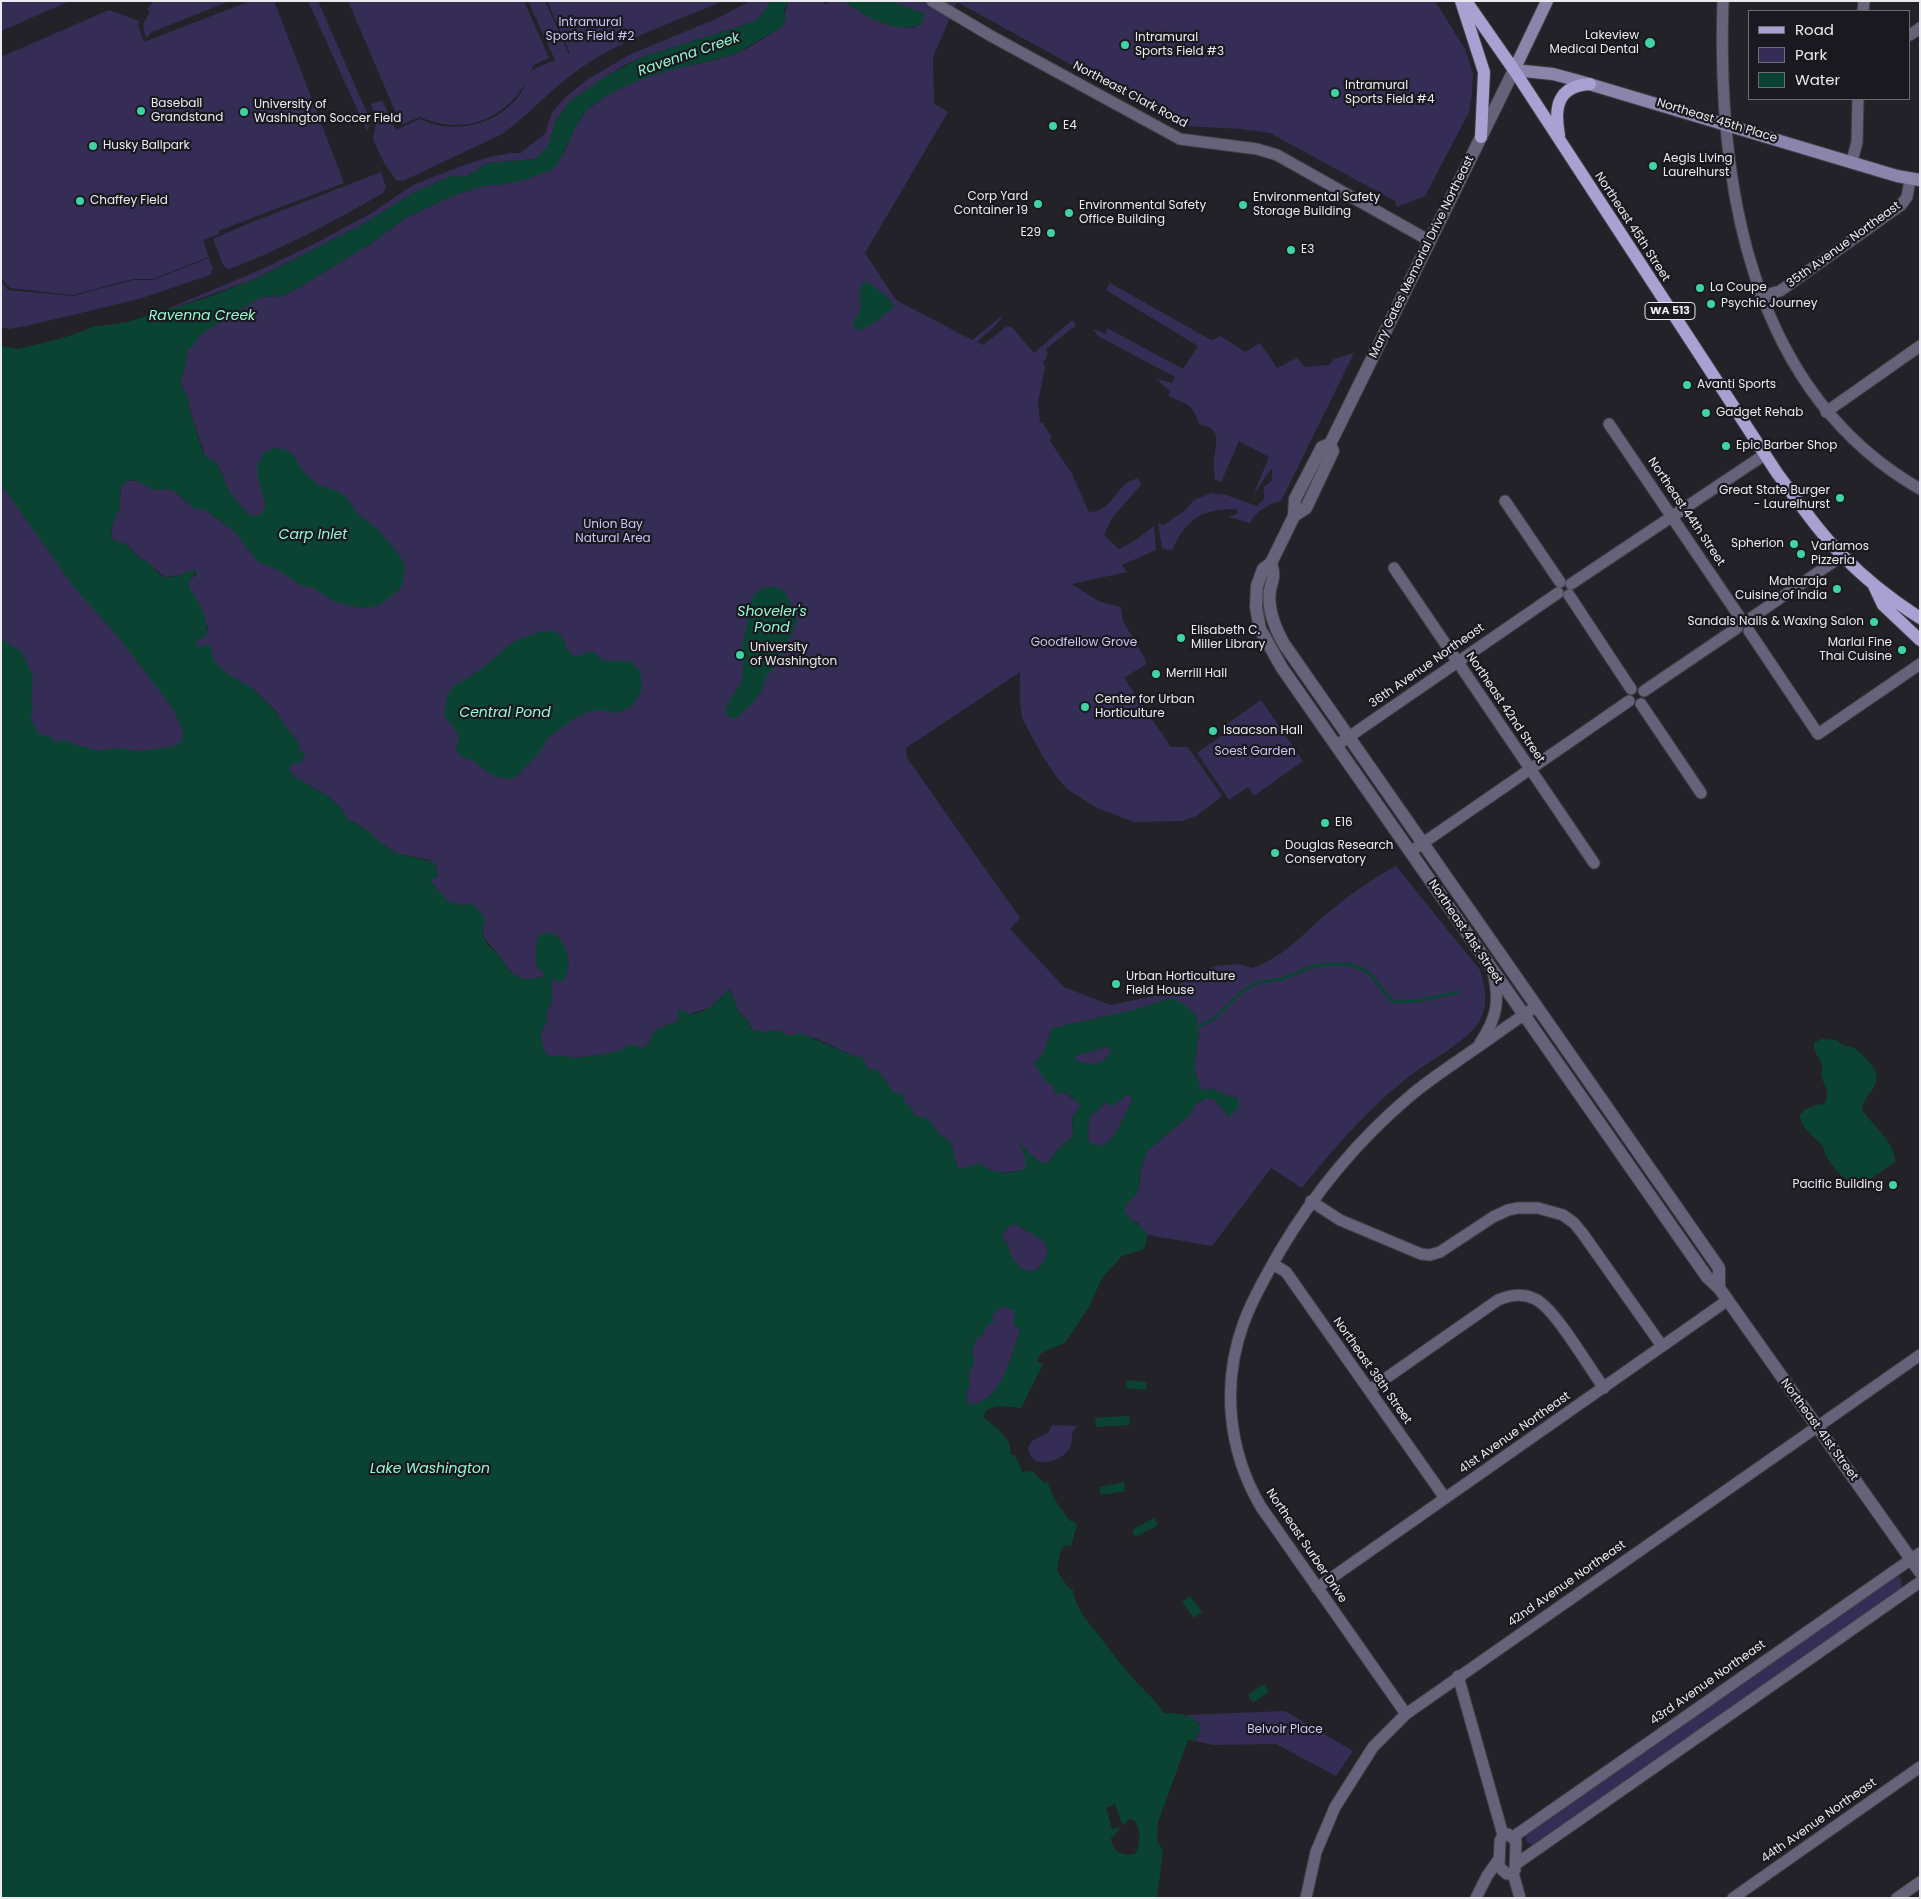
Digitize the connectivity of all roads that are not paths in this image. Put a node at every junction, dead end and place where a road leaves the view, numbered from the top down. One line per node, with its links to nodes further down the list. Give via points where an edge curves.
1 (932, 1): 14 (street, Northeast Clark Road, via 1180,139 1257,149 1277,155)
2 (1461, 1): 10 (main road, via 1484,72)
3 (1466, 1): 6 (main road, Northeast 45th Street / WA 513)
4 (1547, 1): 6 (main road)
5 (1723, 1): 9 (street)
6 (1514, 70): 7 (main road, Northeast 45th Place, via 1553,74); 10 (street, Mary Gates Memorial Drive Northeast); 11 (main road, Northeast 45th Street / WA 513)
7 (1590, 84): 9 (main road, Northeast 45th Place); 11 (main road, via 1570,89 1558,106 1556,116)
8 (1858, 100): 12 (street, via 1857,142)
9 (1725, 123): 12 (main road, Northeast 45th Place); 15 (street, via 1739,212)
10 (1481, 138): 14 (street, Mary Gates Memorial Drive Northeast)
11 (1561, 142): 19 (main road, Northeast 45th Street / WA 513)
12 (1852, 162): 13 (main road, Northeast 45th Place)
13 (1916, 180): 15 (street, 35th Avenue Northeast, via 1900,205 1780,291)
14 (1430, 241): 23 (street, Mary Gates Memorial Drive Northeast, via 1330,444 1322,447 1295,499 1294,516)
15 (1761, 296): 17 (street, via 1789,358)
16 (1920, 346): 17 (street)
17 (1826, 412): 20 (street, via 1871,456)
18 (1609, 424): 22 (street, Northeast 44th Street)
19 (1764, 455): 22 (street, 36th Avenue Northeast); 24 (main road, Northeast 45th Street / WA 513)
20 (1920, 489)
21 (1505, 501): 28 (street)
22 (1672, 516): 28 (street, 36th Avenue Northeast); 29 (street, Northeast 44th Street)
23 (1281, 543): 25 (street, Northeast 41st Street)
24 (1842, 556): 27 (main road, Northeast 45th Street / WA 513); 30 (street)
25 (1271, 563): 41 (street, Northeast 41st Street, via 1275,577 1270,590 1271,614 1278,634); 42 (street, Northeast 41st Street, via 1263,569 1257,586 1260,629 1282,668)
26 (1394, 568): 35 (street, Northeast 42nd Street)
27 (1871, 582): 31 (main road, WA 513); 34 (main road, via 1883,605)
28 (1564, 588): 35 (street, 36th Avenue Northeast); 37 (street)
29 (1739, 616): 30 (street); 32 (street)
30 (1751, 618): 33 (street, via 1753,625)
31 (1920, 618)
32 (1737, 628): 33 (street); 38 (street)
33 (1749, 631): 36 (street, via 1818,734)
34 (1920, 640)
35 (1457, 662): 41 (street, 36th Avenue Northeast); 43 (street, Northeast 42nd Street)
36 (1920, 664)
37 (1631, 689): 38 (street, via 1638,687); 39 (street, via 1627,695)
38 (1644, 691): 40 (street, via 1645,699)
39 (1629, 701): 40 (street); 43 (street)
40 (1641, 704): 44 (street)
41 (1348, 738): 42 (street, 36th Avenue Northeast); 45 (street, Northeast 41st Street)
42 (1336, 745): 46 (street, Northeast 41st Street)
43 (1530, 770): 45 (street); 47 (street, Northeast 42nd Street)
44 (1701, 793)
45 (1422, 844): 46 (street); 49 (street, Northeast 41st Street)
46 (1410, 852): 48 (street, Northeast 41st Street)
47 (1594, 863)
48 (1493, 972): 50 (street, Northeast 41st Street); 51 (street, via 1498,993 1496,1004 1486,1033)
49 (1537, 1006): 50 (street, Northeast Surber Drive); 54 (street, Northeast 41st Street, via 1719,1268)
50 (1523, 1015): 51 (street, Northeast Surber Drive); 54 (street, Northeast 41st Street, via 1707,1277)
51 (1476, 1048): 52 (street, Northeast Surber Drive, via 1411,1095 1378,1125 1342,1162)
52 (1311, 1201): 53 (street, Northeast Surber Drive); 56 (street, via 1340,1220 1430,1255 1449,1247 1508,1210 1528,1207 1563,1215 1583,1234)
53 (1273, 1264): 59 (street, Northeast 38th Street, via 1286,1272); 65 (street, Northeast Surber Drive, via 1252,1302 1235,1353 1231,1376 1231,1421 1239,1459 1255,1496)
54 (1719, 1288): 55 (street, Northeast 41st Street)
55 (1728, 1300): 56 (street, 41st Avenue Northeast); 60 (street, Northeast 41st Street)
56 (1662, 1346): 58 (street, 41st Avenue Northeast)
57 (1920, 1355): 60 (street, 42nd Avenue Northeast)
58 (1604, 1388): 59 (street, via 1549,1308 1524,1295 1498,1300); 61 (street, 41st Avenue Northeast)
59 (1369, 1390): 61 (street, Northeast 38th Street)
60 (1816, 1426): 62 (street, Northeast 41st Street); 66 (street, 42nd Avenue Northeast)
61 (1445, 1498): 65 (street, 41st Avenue Northeast)
62 (1915, 1556): 63 (street, Northeast 41st Street); 69 (street, 43rd Avenue Northeast)
63 (1920, 1572)
64 (1920, 1582): 71 (street)
65 (1317, 1588): 67 (street, Northeast Surber Drive)
66 (1458, 1676): 67 (street, 42nd Avenue Northeast); 69 (street)
67 (1406, 1714): 73 (street, 42nd Avenue Northeast, via 1373,1747 1335,1807 1316,1852)
68 (1920, 1767): 76 (street, 44th Avenue Northeast)
69 (1508, 1836): 70 (street, via 1500,1840); 71 (street, via 1516,1841)
70 (1499, 1859): 71 (street, via 1502,1871 1507,1874); 74 (street)
71 (1514, 1869): 75 (street)
72 (1920, 1882): 77 (street)
73 (1306, 1898)
74 (1476, 1898)
75 (1520, 1898)
76 (1733, 1898)
77 (1897, 1898)

